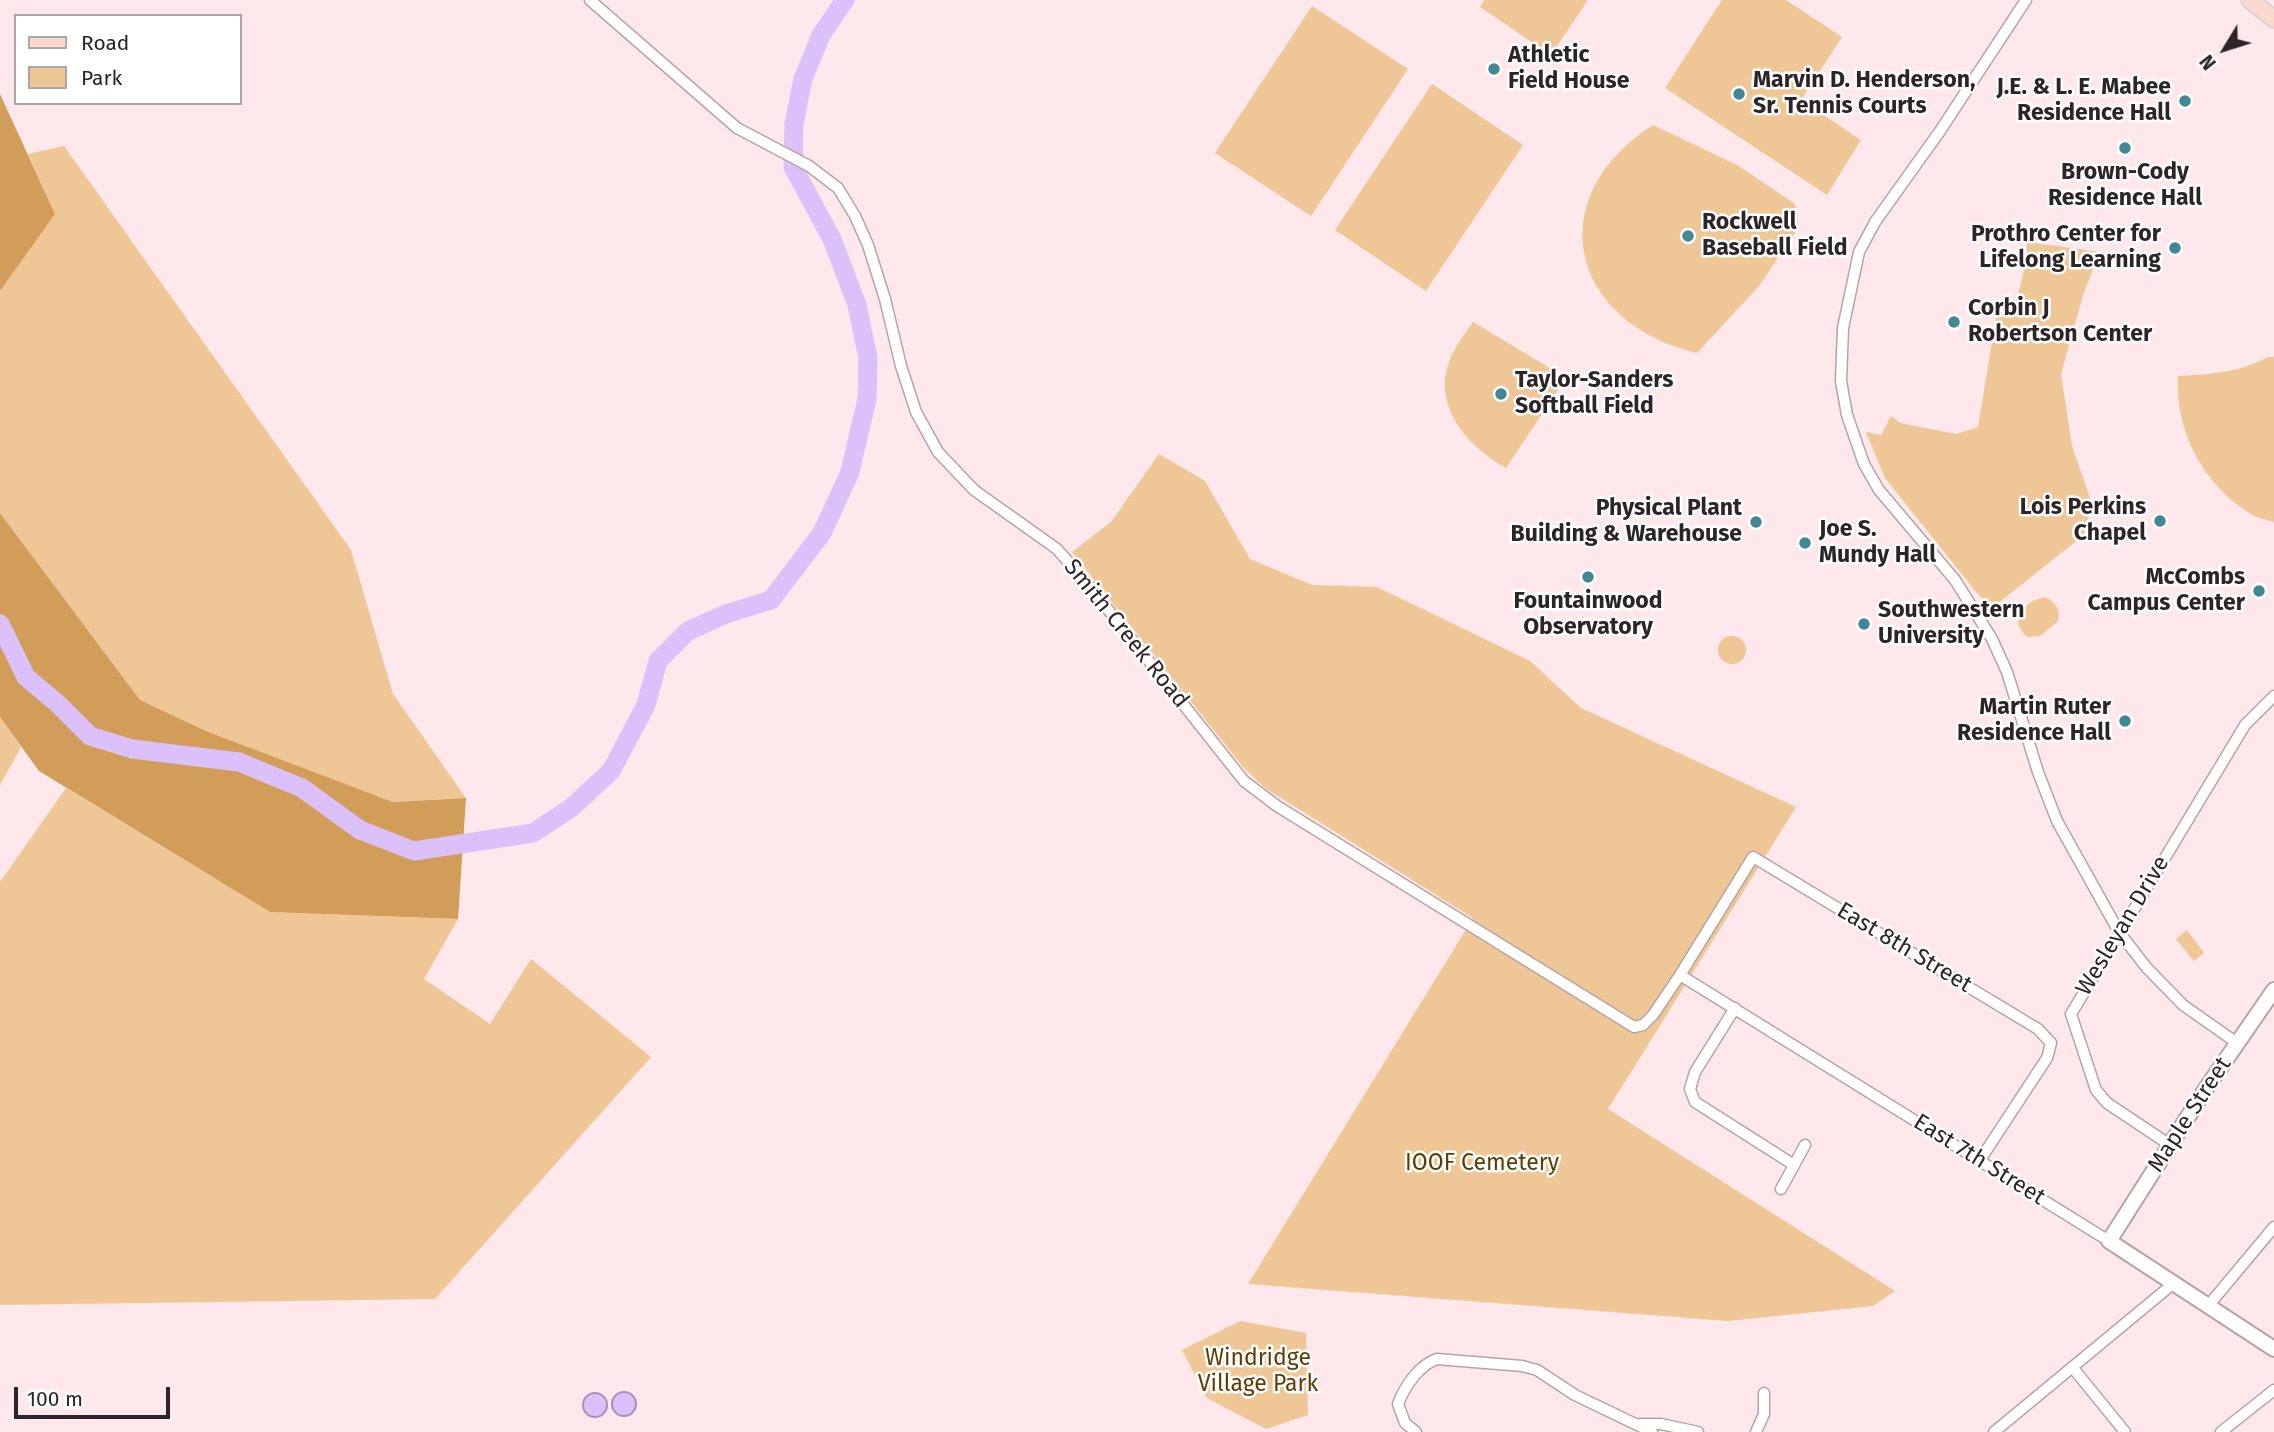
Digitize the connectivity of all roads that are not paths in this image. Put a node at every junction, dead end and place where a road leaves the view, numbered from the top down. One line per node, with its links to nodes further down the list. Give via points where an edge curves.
1 (590, 0): 8 (street, Smith Creek Road, via 737,128 809,166 838,188 868,245 912,400 938,452 974,490 1056,550 1244,781 1626,1024 1634,1027 1648,1021)
2 (2026, 0): 7 (street, via 1859,252 1843,328 1841,381 1864,464 1879,490 1955,580 1992,639 2057,821)
3 (2250, 0): 4 (main road)
4 (2274, 19)
5 (2274, 696): 7 (street, Wesleyan Drive, via 2245,724)
6 (1753, 857): 8 (street, Smith Creek Road); 14 (street, East 8th Street, via 2038,1029 2051,1043 2047,1058)
7 (2119, 932): 11 (street, via 2183,1005); 13 (street, Wesleyan Drive, via 2071,1014 2096,1090 2107,1103)
8 (1680, 975): 10 (street, East 7th Street)
9 (2274, 990): 11 (street, Maple Street)
10 (1735, 1008): 14 (street, East 7th Street); 15 (street, via 1695,1072 1690,1089 1695,1102)
11 (2237, 1044): 13 (street, Maple Street)
12 (1805, 1145): 15 (street)
13 (2170, 1145): 18 (street, Maple Street)
14 (1980, 1160): 18 (street, East 7th Street)
15 (1794, 1165): 16 (street)
16 (1780, 1189)
17 (2274, 1227): 20 (street)
18 (2109, 1241): 19 (street, East 7th Street)
19 (2174, 1283): 20 (street, East 7th Street); 22 (street)
20 (2208, 1306): 21 (street, East 7th Street)
21 (2274, 1349)
22 (2073, 1368): 30 (street); 31 (street)
23 (2274, 1390): 32 (street)
24 (1764, 1392): 29 (street, via 1764,1414)
25 (1634, 1428): 26 (street, via 1537,1370 1437,1359 1419,1370 1398,1404 1405,1423); 27 (street); 28 (street, via 1661,1424)
26 (1416, 1432)
27 (1652, 1432)
28 (1698, 1432)
29 (1756, 1432)
30 (1994, 1432)
31 (2125, 1432)
32 (2221, 1432)

